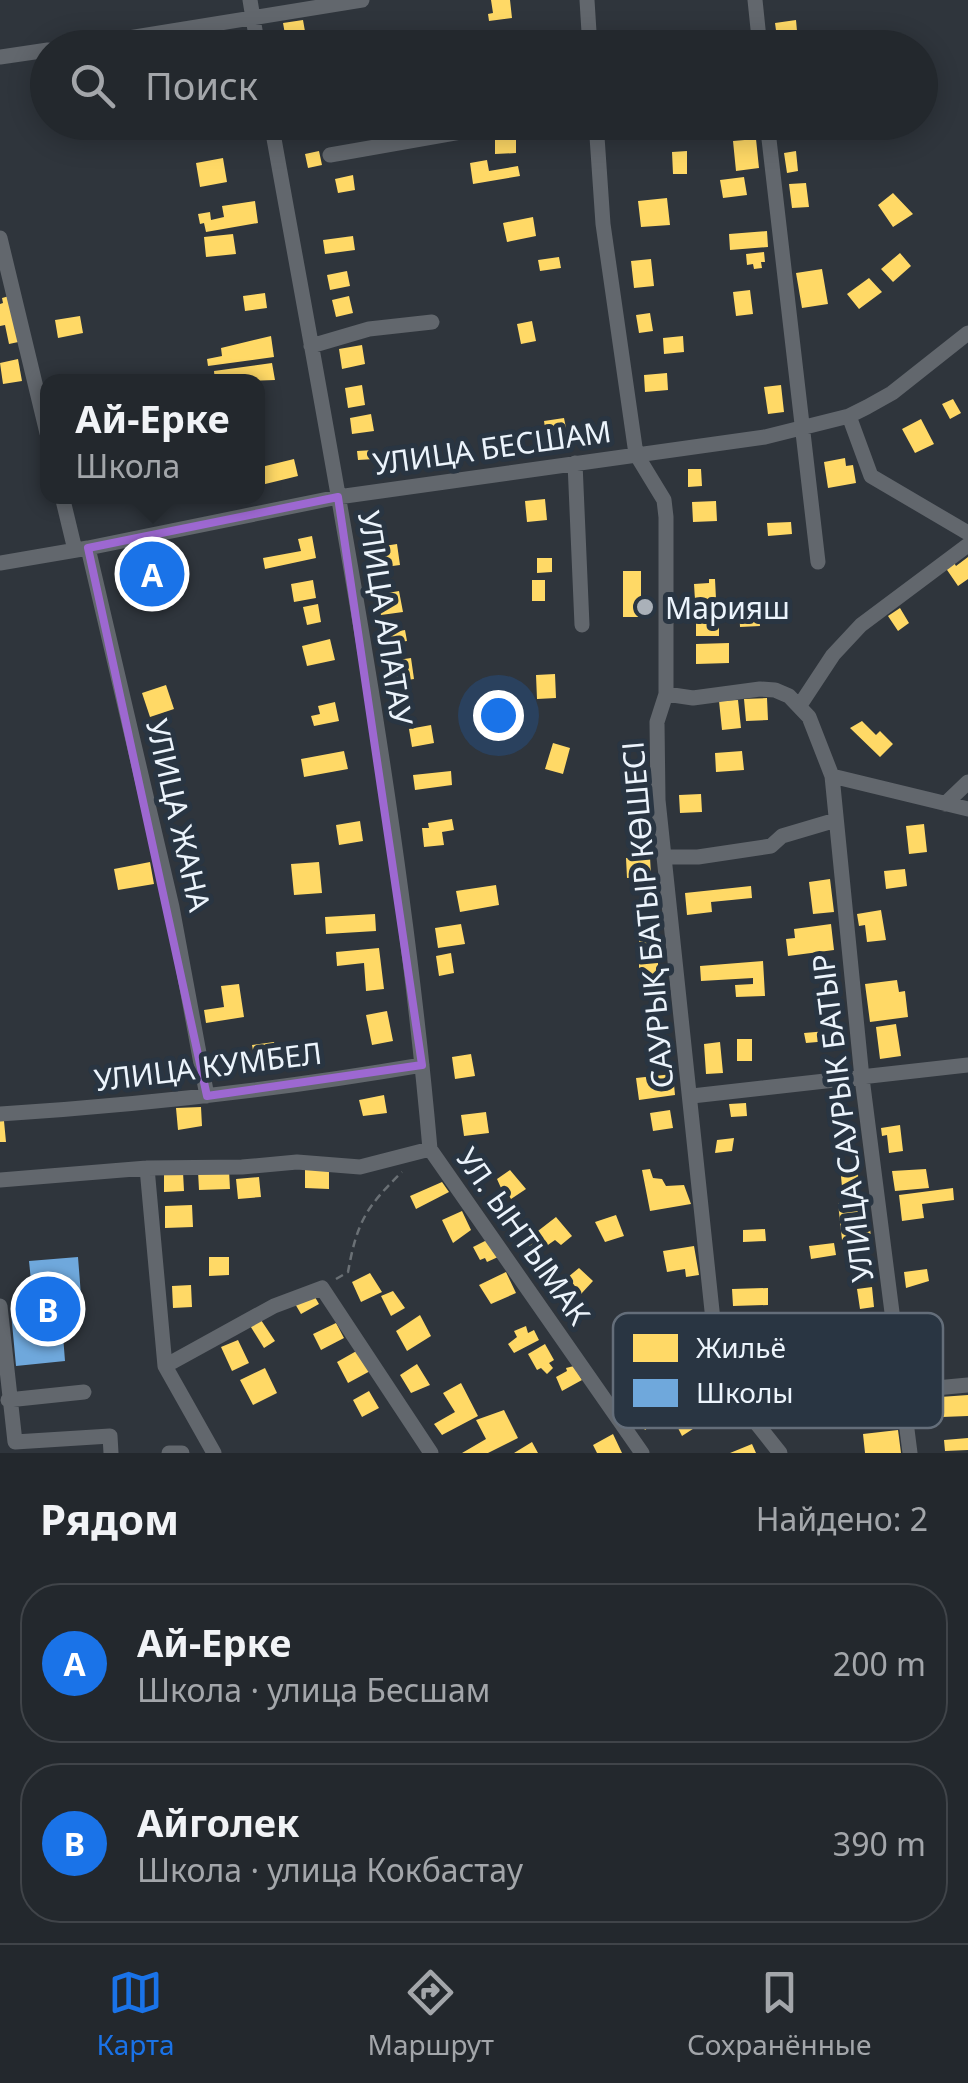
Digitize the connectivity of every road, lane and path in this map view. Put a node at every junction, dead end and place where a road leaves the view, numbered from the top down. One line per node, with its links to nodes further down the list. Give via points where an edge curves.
1 (250, 0): 5 (street)
2 (362, 0): 5 (street)
3 (587, 0): 8 (street)
4 (755, 0): 9 (street)
5 (253, 20): 6 (street); 7 (street)
6 (187, 30)
7 (255, 30)
8 (589, 30)
9 (758, 30)
10 (30, 53): 11 (street)
11 (0, 58)
12 (275, 140): 20 (street, УЛИЦА АЛАТАУ)
13 (415, 140): 16 (street)
14 (597, 140): 24 (street, САУРЫҚ БАТЫР КӨШЕСІ)
15 (769, 140): 23 (street)
16 (330, 155)
17 (0, 238): 21 (street)
18 (432, 322): 20 (street)
19 (968, 333): 22 (street, УЛИЦА БЕСШАМ, via 892,394)
20 (311, 346): 26 (street, УЛИЦА АЛАТАУ)
21 (40, 404)
22 (849, 416): 23 (street, УЛИЦА БЕСШАМ); 28 (street, via 871,476)
23 (802, 428): 24 (street, УЛИЦА БЕСШАМ); 31 (street)
24 (636, 454): 25 (street, УЛИЦА БЕСШАМ); 34 (street, САУРЫҚ БАТЫР КӨШЕСІ, via 664,500)
25 (575, 462): 26 (street, УЛИЦА БЕСШАМ); 33 (street)
26 (338, 497): 30 (street, УЛИЦА БЕСШАМ); 42 (street, УЛИЦА АЛАТАУ)
27 (65, 504): 30 (street, УЛИЦА ЖАНА)
28 (968, 533)
29 (968, 546): 35 (street, via 861,624)
30 (82, 549): 32 (street, УЛИЦА БЕСШАМ); 45 (street, УЛИЦА ЖАНА, via 172,908)
31 (818, 562)
32 (0, 563)
33 (582, 625)
34 (666, 694): 35 (street, via 694,698 774,690); 41 (street, САУРЫҚ БАТЫР КӨШЕСІ, via 658,722)
35 (800, 705): 36 (street, УЛИЦА САУРЫК БАТЫР)
36 (832, 776): 38 (street); 40 (street, УЛИЦА САУРЫК БАТЫР)
37 (968, 782): 38 (street)
38 (945, 804): 39 (street)
39 (968, 810)
40 (836, 820): 41 (street, via 782,836 771,846); 44 (street, УЛИЦА САУРЫК БАТЫР)
41 (665, 857): 46 (street, САУРЫҚ БАТЫР КӨШЕСІ)
42 (422, 1065): 45 (street, УЛИЦА КУМБЕЛ); 48 (street, УЛИЦА АЛАТАУ)
43 (968, 1066): 44 (street)
44 (862, 1078): 46 (street); 55 (street, УЛИЦА САУРЫК БАТЫР)
45 (207, 1096): 47 (street, УЛИЦА КУМБЕЛ)
46 (692, 1096): 54 (street, САУРЫҚ БАТЫР КӨШЕСІ)
47 (0, 1114)
48 (430, 1150): 49 (street, via 360,1167 297,1162); 61 (street, УЛ. ЫНТЫМАК)
49 (147, 1168): 51 (street); 56 (street)
50 (402, 1172): 52 (path, via 372,1201 355,1233 348,1272)
51 (0, 1180)
52 (322, 1288): 56 (street, via 274,1306); 69 (street)
53 (0, 1306): 60 (street)
54 (713, 1313)
55 (894, 1313)
56 (165, 1366): 68 (street)
57 (968, 1385): 58 (street)
58 (943, 1387)
59 (84, 1392): 60 (street)
60 (8, 1400): 65 (street, via 15,1442 110,1436)
61 (613, 1412)
62 (625, 1428): 70 (street, УЛ. ЫНТЫМАК)
63 (761, 1428): 71 (street, САУРЫҚ БАТЫР КӨШЕСІ)
64 (908, 1428): 72 (street, УЛИЦА САУРЫК БАТЫР)
65 (111, 1453)
66 (169, 1453): 67 (street)
67 (182, 1453)
68 (214, 1453)
69 (432, 1453)
70 (642, 1453)
71 (780, 1453)
72 (910, 1453)

